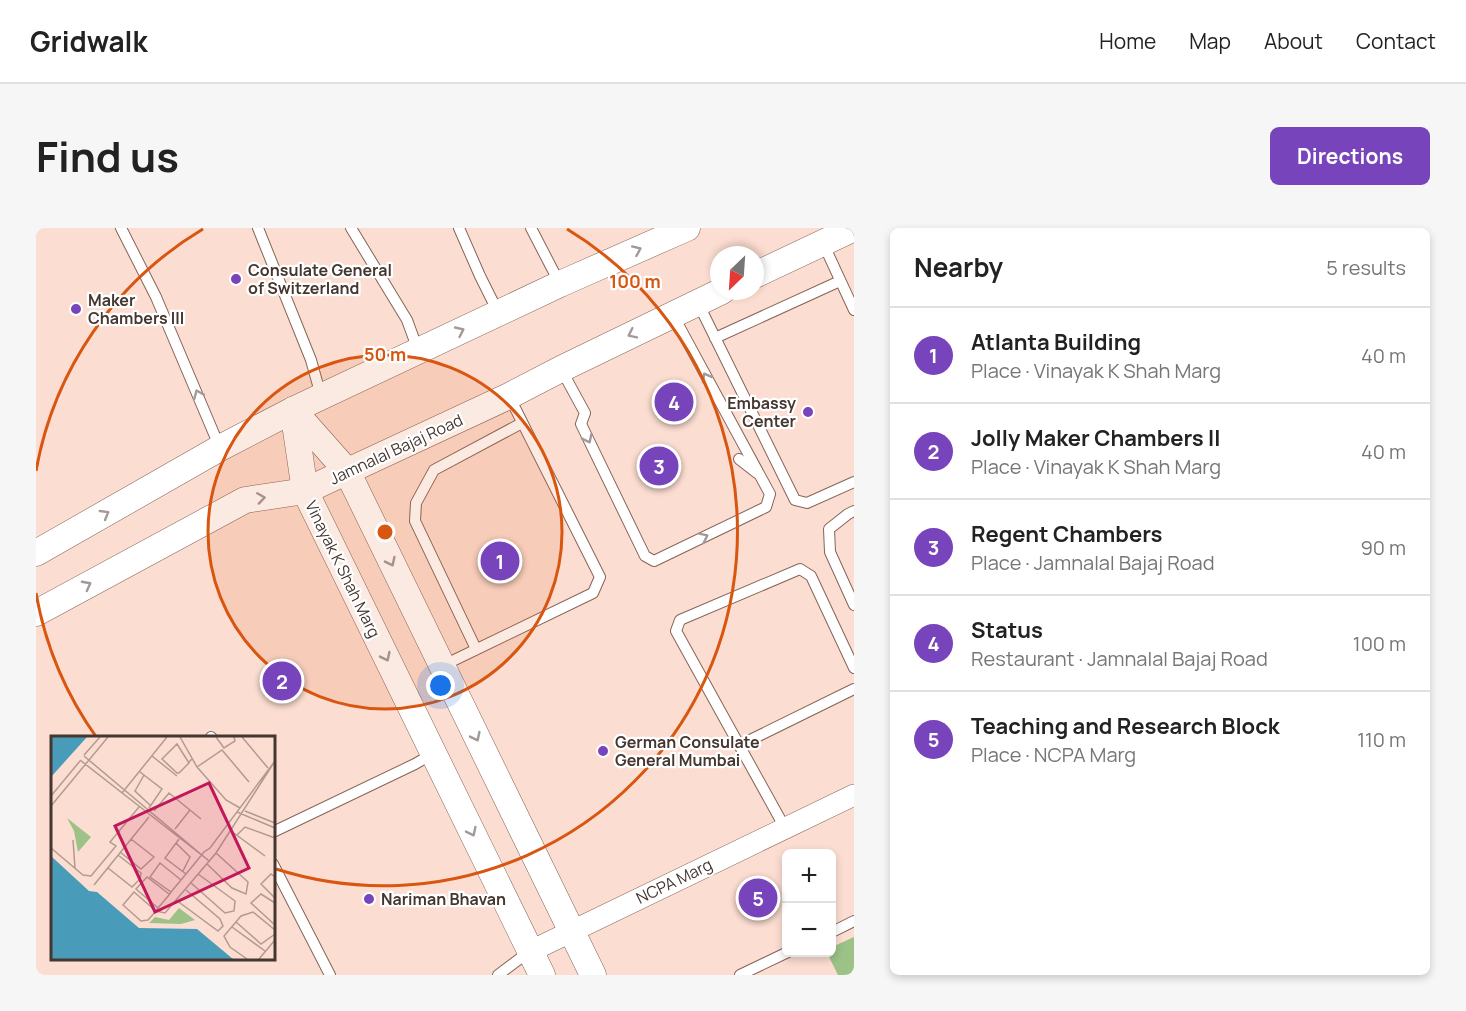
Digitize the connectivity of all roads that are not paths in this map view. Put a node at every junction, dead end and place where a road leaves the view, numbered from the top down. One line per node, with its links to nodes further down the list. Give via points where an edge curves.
1 (122, 228): 24 (lane, one-way to 1)
2 (258, 228): 20 (lane, via 311,360)
3 (351, 228): 18 (lane, via 407,321)
4 (459, 228): 15 (lane)
5 (531, 228): 11 (lane)
6 (672, 231): 11 (street, one-way to 6)
7 (850, 233): 8 (street)
8 (823, 243): 9 (street); 10 (lane)
9 (764, 271)
10 (840, 281): 14 (lane); 17 (lane)
11 (560, 284): 15 (street)
12 (710, 297): 13 (street, Jamnalal Bajaj Road)
13 (698, 303): 16 (street, Jamnalal Bajaj Road); 17 (lane)
14 (854, 310)
15 (499, 312): 18 (street, one-way to 15)
16 (673, 315): 19 (street, Jamnalal Bajaj Road, one-way to 19); 27 (lane, one-way to 16)
17 (715, 338): 28 (lane, via 795,500 807,503)
18 (418, 350): 20 (street)
19 (561, 369): 21 (street, Jamnalal Bajaj Road); 27 (lane, one-way to 27, via 585,413 580,424 645,556 654,561 766,507 770,494)
20 (321, 396): 22 (street)
21 (508, 396): 23 (lane); 26 (street, Jamnalal Bajaj Road)
22 (293, 410): 24 (street); 26 (street); 29 (street, Vinayak K Shah Marg)
23 (522, 423): 34 (lane, via 434,470 416,503 415,521); 34 (lane, via 600,577 593,593)
24 (220, 448): 31 (street, one-way to 24)
25 (739, 459): 27 (lane)
26 (347, 471): 29 (street, Jamnalal Bajaj Road); 35 (street, one-way to 35)
27 (760, 475)
28 (854, 482)
29 (305, 491): 33 (street, Jamnalal Bajaj Road, one-way to 29, via 245,500); 39 (street, Vinayak K Shah Marg, one-way to 39)
30 (854, 511): 32 (lane, via 829,529 830,552)
31 (36, 553)
32 (854, 605)
33 (36, 613)
34 (476, 649): 35 (lane)
35 (442, 666): 46 (street, one-way to 46)
36 (854, 668): 38 (lane, via 811,576 800,569 680,620 676,631)
37 (854, 689): 38 (lane)
38 (740, 745): 41 (lane)
39 (434, 753): 42 (lane); 47 (street, Vinayak K Shah Marg, one-way to 47)
40 (854, 795): 41 (street, NCPA Marg)
41 (785, 828): 46 (street, NCPA Marg)
42 (274, 832)
43 (274, 866): 49 (lane)
44 (854, 921): 45 (lane)
45 (836, 930)
46 (572, 931): 47 (street, NCPA Marg); 52 (street)
47 (531, 951): 50 (lane, NCPA Marg); 51 (street, Vinayak K Shah Marg)
48 (782, 955): 53 (lane)
49 (330, 975)
50 (498, 975)
51 (543, 975)
52 (593, 975)
53 (740, 975)

